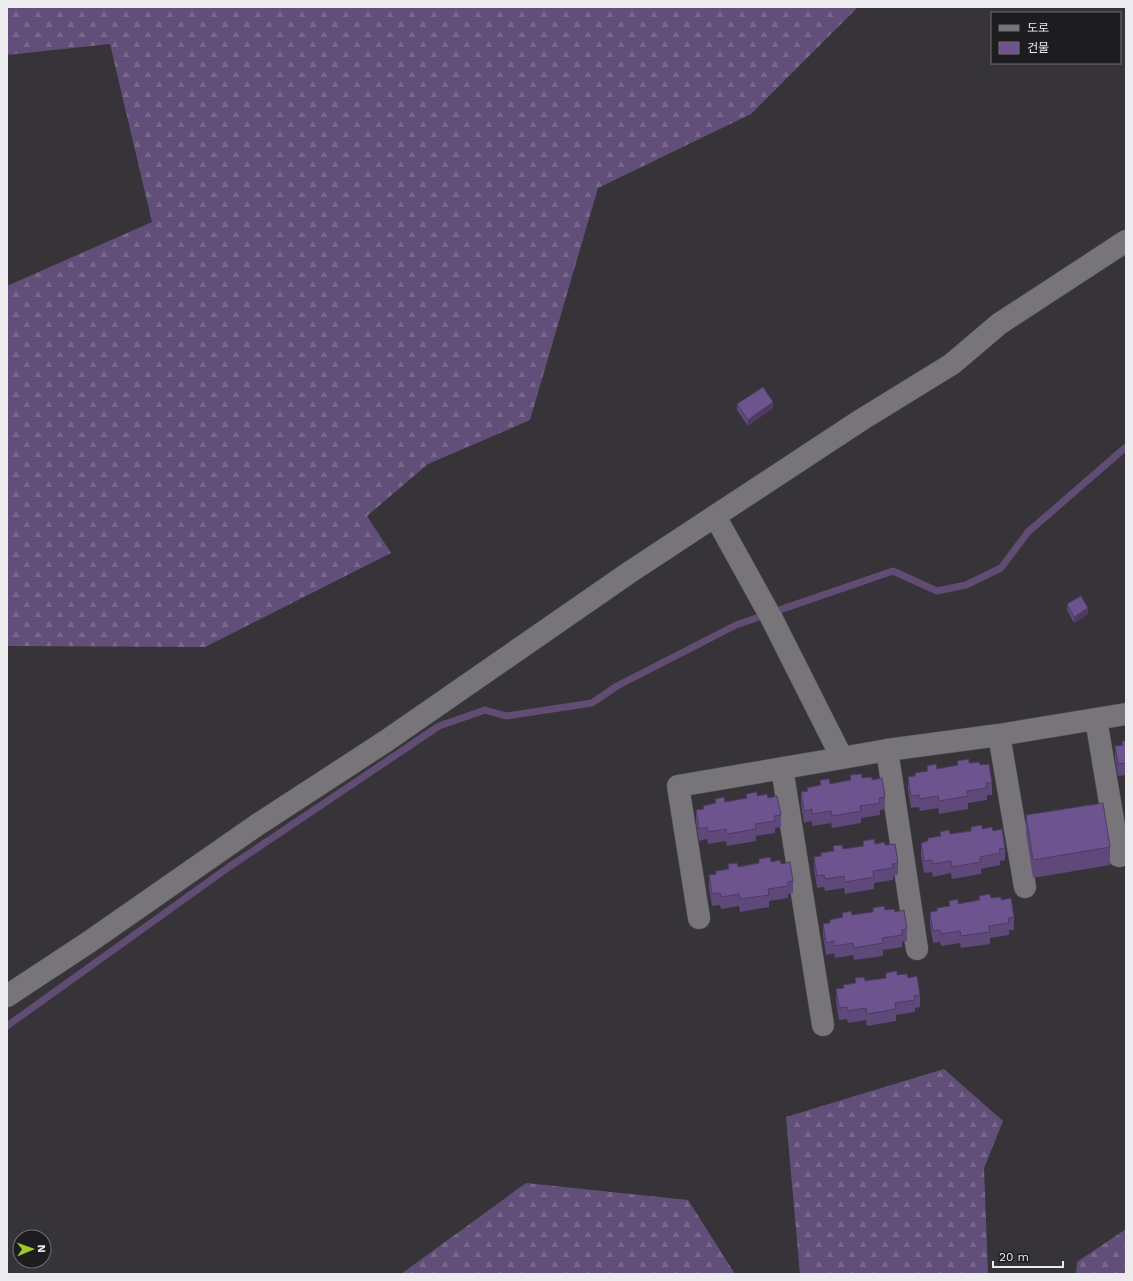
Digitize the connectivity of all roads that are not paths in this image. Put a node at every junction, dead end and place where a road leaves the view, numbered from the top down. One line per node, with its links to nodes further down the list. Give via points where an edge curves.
1 (1126, 241): 2 (street, via 1000,324 952,364 860,420)
2 (715, 516): 7 (street, via 769,613); 13 (street)
3 (1126, 714): 4 (street)
4 (1096, 719): 5 (street); 9 (street)
5 (999, 735): 6 (street); 10 (street)
6 (887, 750): 7 (street); 12 (street)
7 (842, 758): 8 (street)
8 (782, 768): 11 (street, via 678,786); 14 (street)
9 (1119, 856)
10 (1024, 887)
11 (699, 918)
12 (917, 949)
13 (7, 996)
14 (823, 1025)

